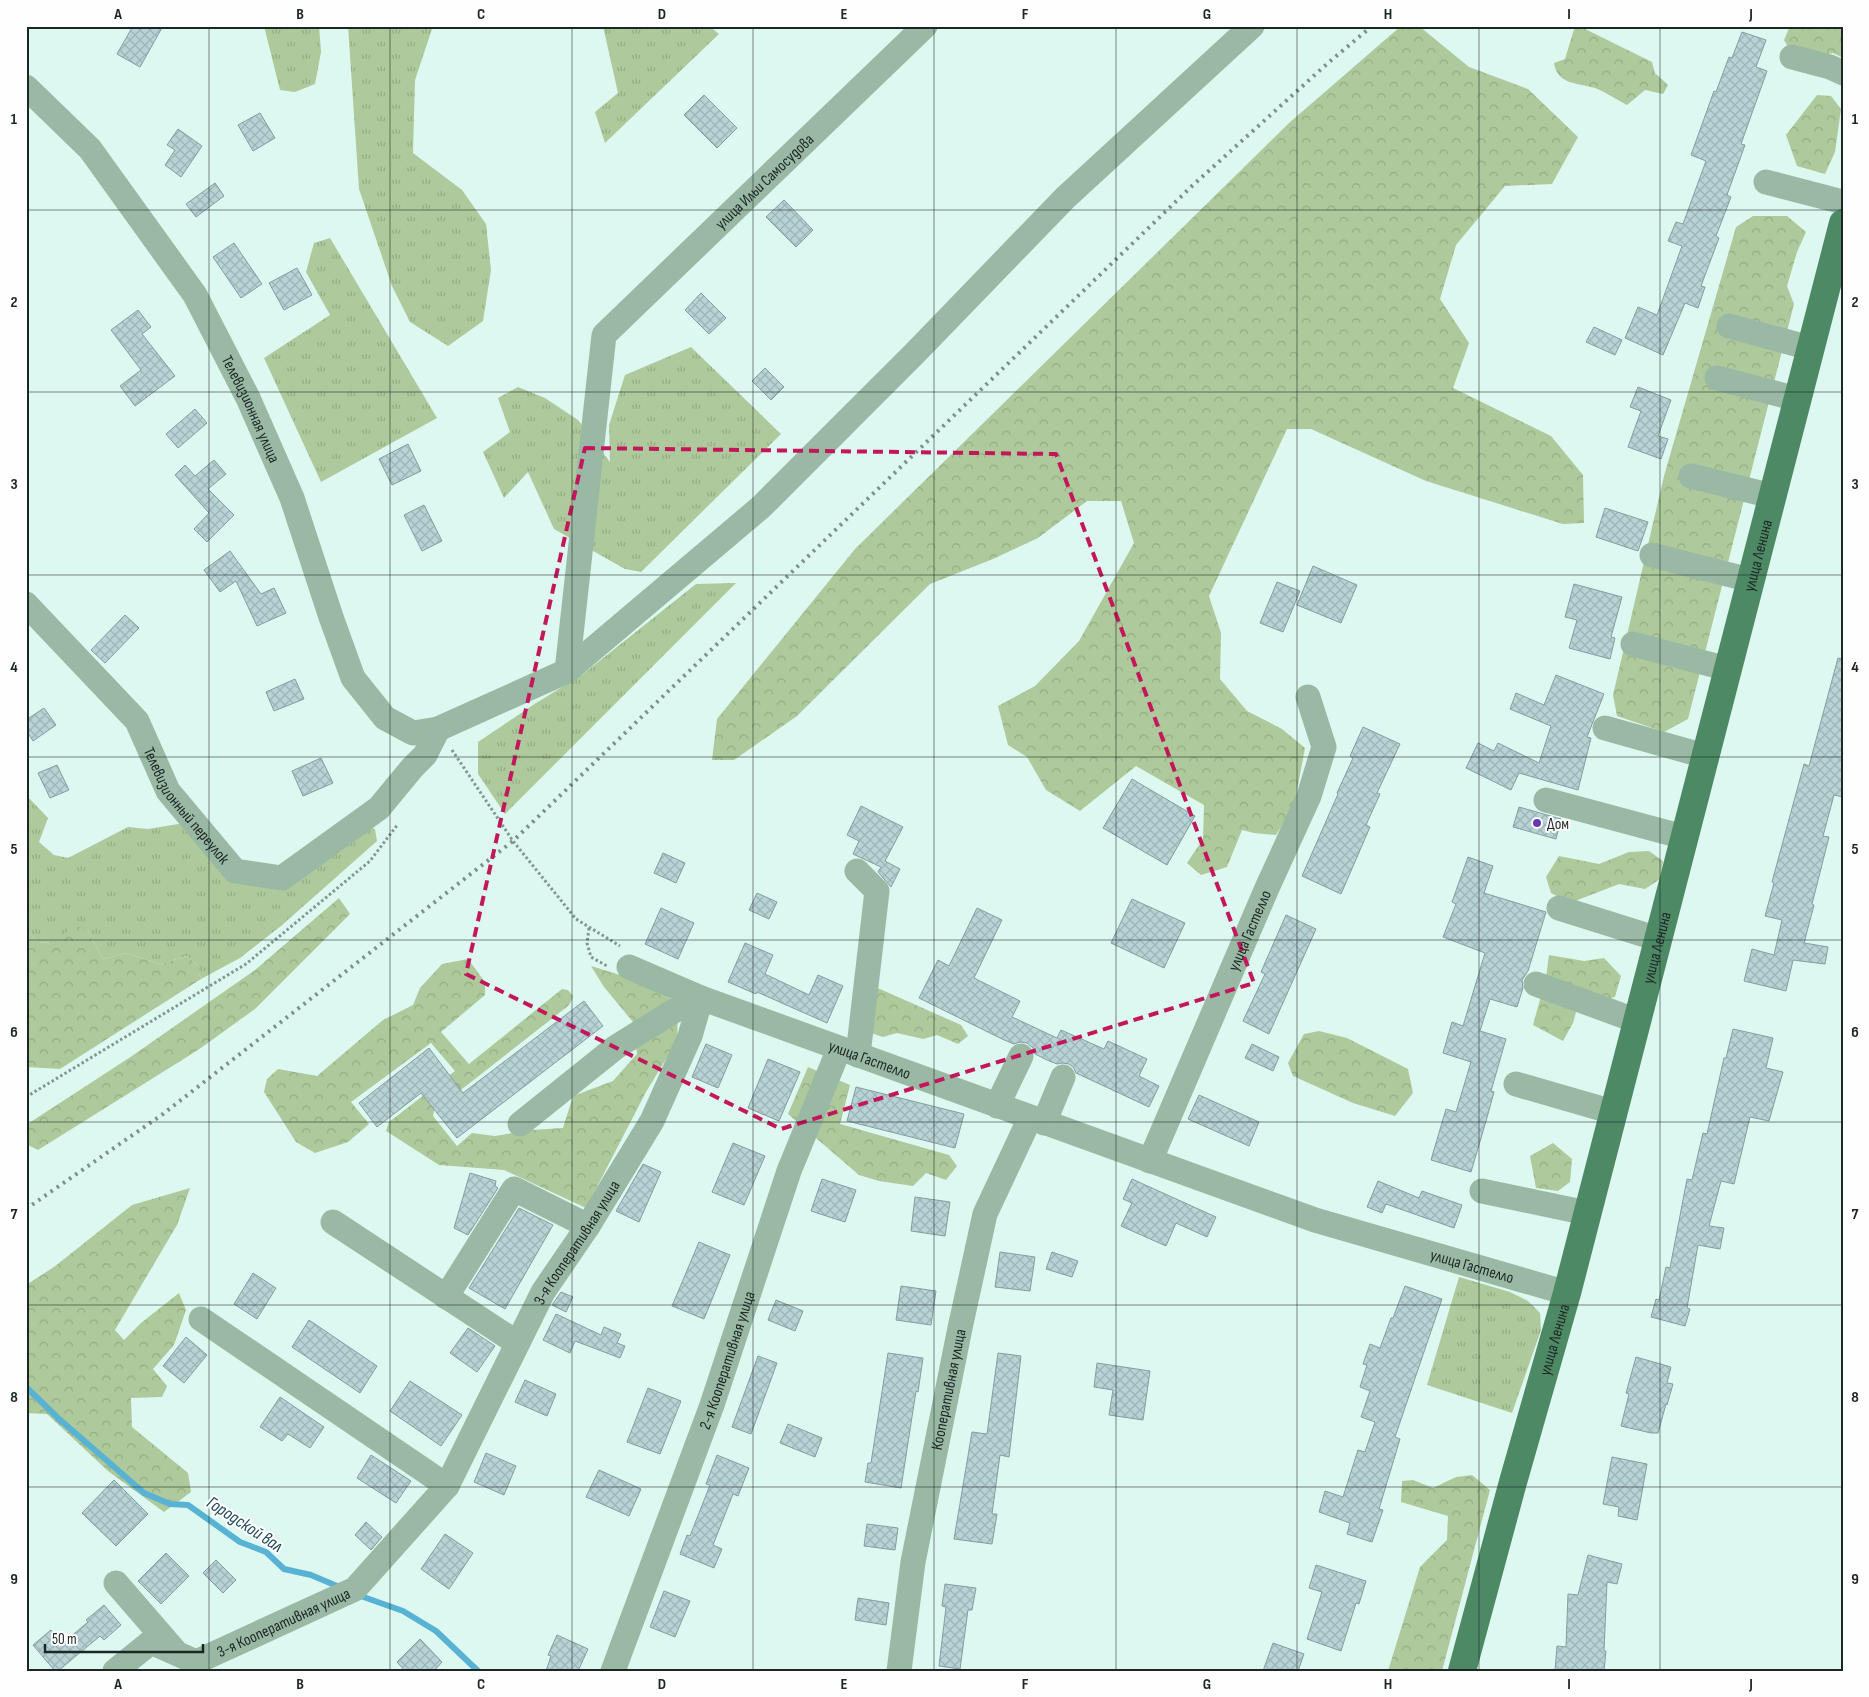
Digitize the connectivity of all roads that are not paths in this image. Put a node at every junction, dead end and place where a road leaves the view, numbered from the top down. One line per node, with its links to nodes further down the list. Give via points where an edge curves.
1 (925, 26): 20 (street, улица Ильи Самосудова, via 604,335)
2 (1252, 26): 20 (street, Телевизионная улица, via 1065,198 761,507)
3 (1792, 57): 4 (street, via 1830,66)
4 (1843, 73)
5 (26, 86): 23 (street, Телевизионная улица, via 90,149 195,295 248,398 292,498 354,678 385,718 413,733)
6 (1766, 182): 7 (street)
7 (1843, 202)
8 (1843, 223): 10 (main road, улица Ленина)
9 (1729, 326): 10 (street)
10 (1810, 348): 12 (main road, улица Ленина)
11 (1717, 378): 12 (street)
12 (1797, 399): 14 (main road, улица Ленина)
13 (1691, 476): 14 (street)
14 (1772, 496): 16 (main road, улица Ленина)
15 (1652, 555): 16 (street)
16 (1750, 580): 19 (main road, улица Ленина)
17 (26, 604): 23 (street, Телевизионный переулок, via 137,721 168,791 235,871 282,878 379,808 425,755)
18 (1633, 644): 19 (street)
19 (1728, 669): 24 (main road, улица Ленина)
20 (568, 671): 23 (street, Телевизионная улица)
21 (1308, 697): 42 (street, улица Гастелло, via 1324,748 1308,796)
22 (1605, 728): 24 (street)
23 (438, 729)
24 (1705, 756): 26 (main road, улица Ленина)
25 (1546, 800): 26 (street)
26 (1684, 837): 29 (main road, улица Ленина)
27 (858, 871): 34 (street, 2-я Кооперативная улица, via 877,891)
28 (1559, 908): 29 (street)
29 (1658, 939): 33 (main road, улица Ленина)
30 (629, 967): 32 (street, улица Гастелло)
31 (1536, 984): 33 (street)
32 (701, 998): 34 (street, улица Гастелло); 41 (street, via 674,1010 616,1047); 46 (street, 3-я Кооперативная улица, via 690,1036 652,1121)
33 (1637, 1021): 39 (main road, улица Ленина)
34 (849, 1052): 38 (street, улица Гастелло); 55 (street, 2-я Кооперативная улица, via 789,1171 712,1405)
35 (1021, 1056): 38 (street)
36 (1064, 1077): 40 (street, Кооперативная улица)
37 (1516, 1084): 39 (street)
38 (997, 1106): 40 (street, улица Гастелло)
39 (1613, 1112): 44 (main road, улица Ленина)
40 (1037, 1120): 42 (street, улица Гастелло); 56 (street, Кооперативная улица, via 985,1214 913,1562)
41 (520, 1124)
42 (1150, 1161): 47 (street, улица Гастелло, via 1315,1220)
43 (1482, 1191): 44 (street)
44 (1587, 1213): 47 (main road, улица Ленина)
45 (333, 1222): 48 (street)
46 (588, 1226): 48 (street, via 514,1190); 50 (street, 3-я Кооперативная улица, via 543,1292)
47 (1567, 1293): 57 (main road, улица Ленина)
48 (446, 1297): 50 (street)
49 (201, 1319): 51 (street)
50 (517, 1343): 51 (street, 3-я Кооперативная улица)
51 (447, 1486): 53 (street, 3-я Кооперативная улица, via 355,1588)
52 (116, 1583): 53 (street)
53 (192, 1662): 54 (street, via 150,1642)
54 (116, 1671)
55 (613, 1671)
56 (899, 1671)
57 (1462, 1671)

